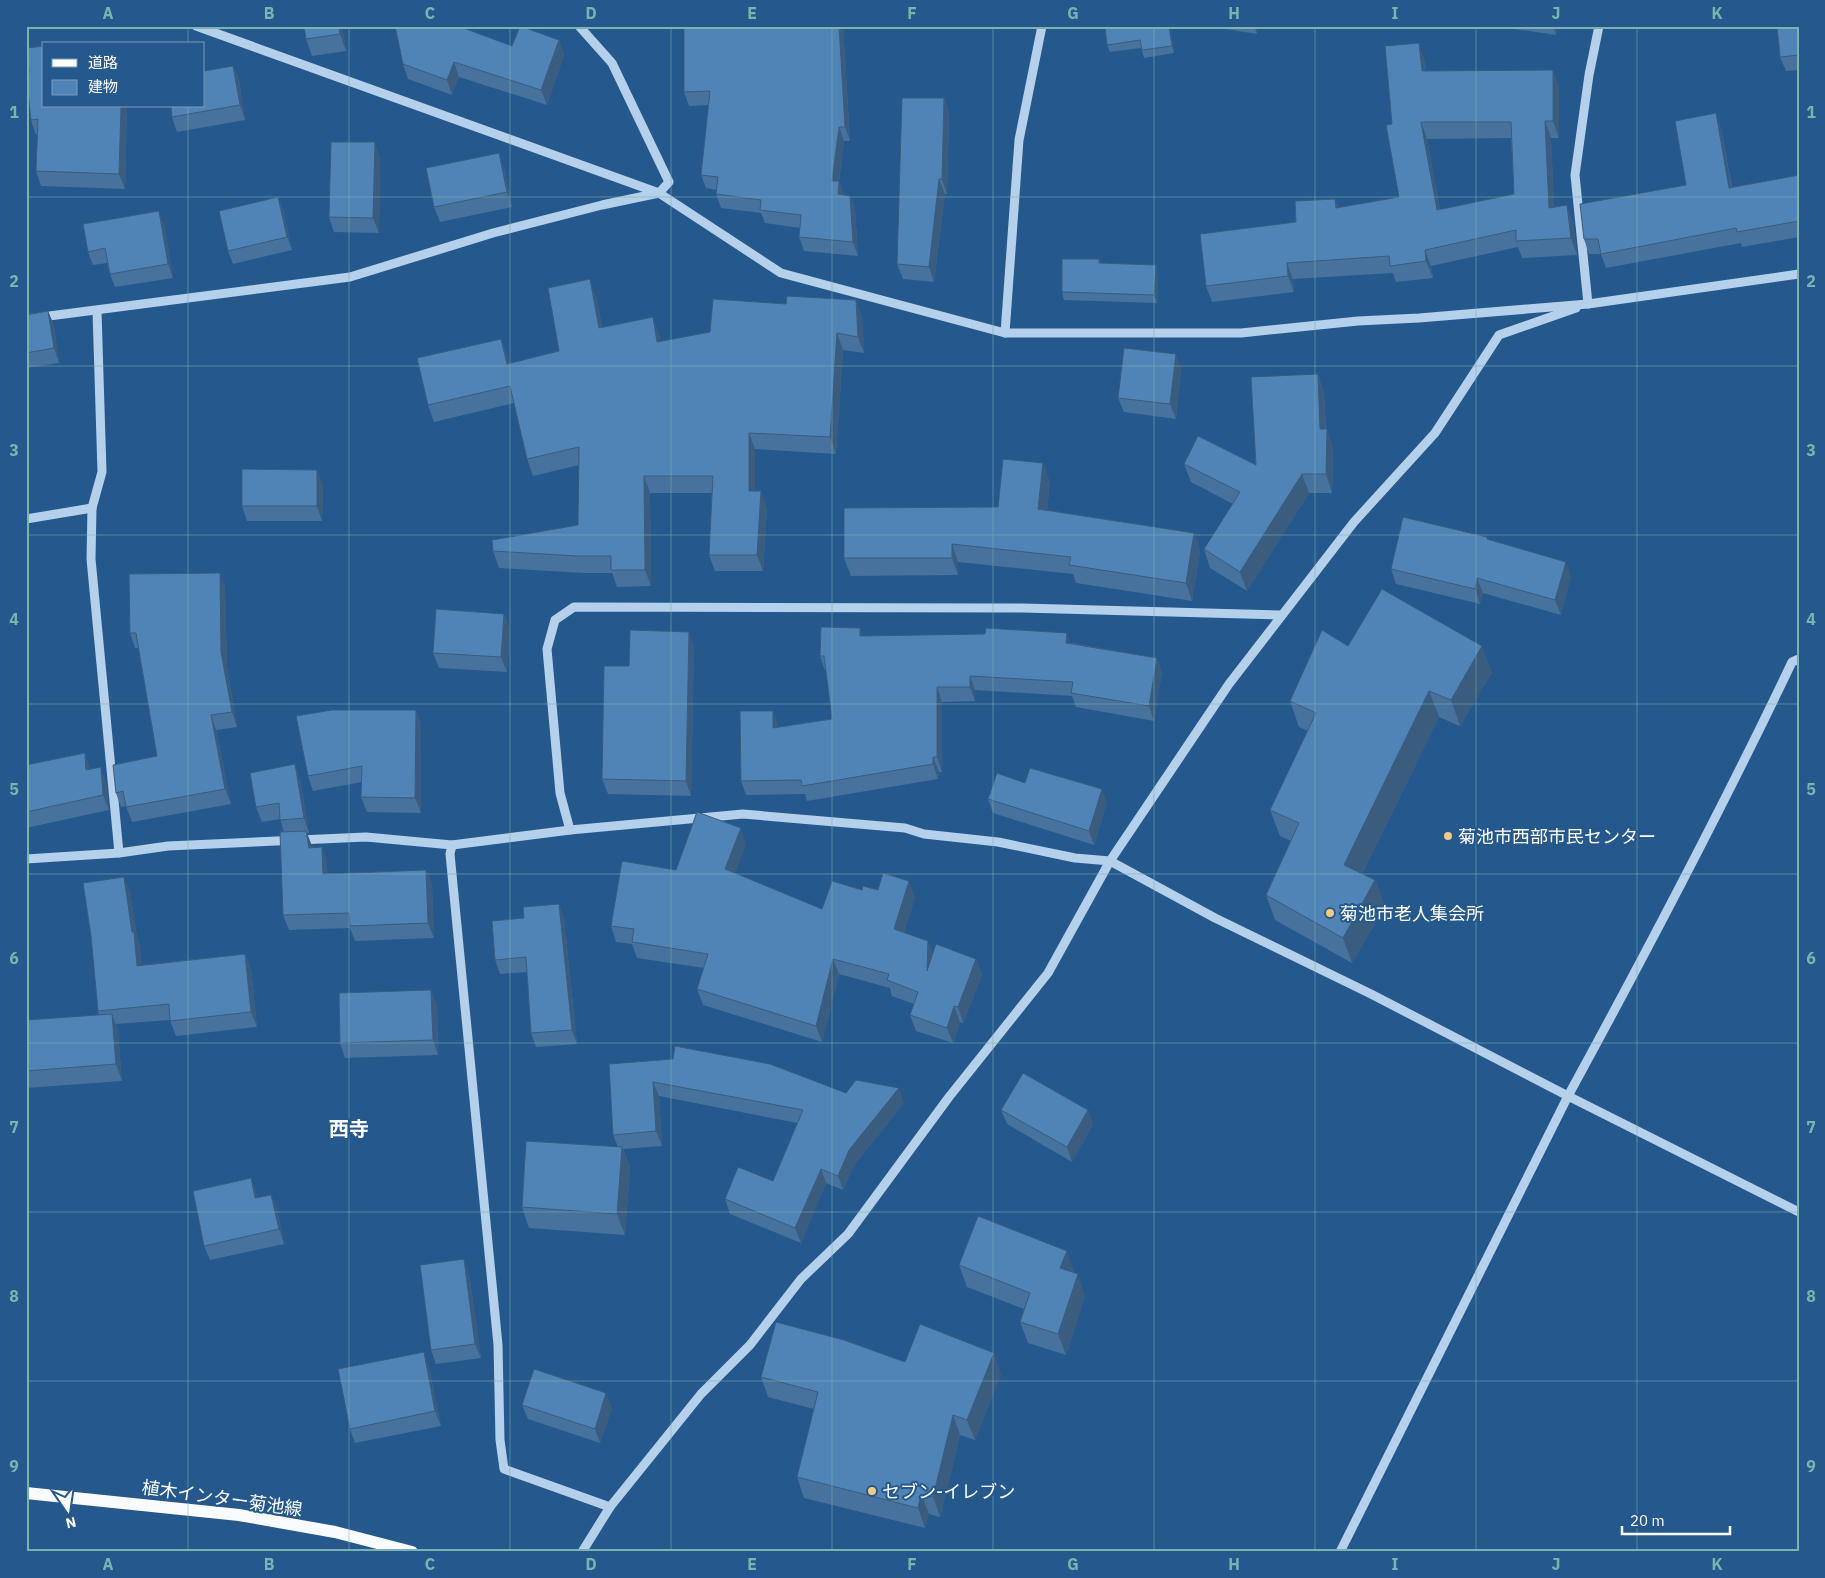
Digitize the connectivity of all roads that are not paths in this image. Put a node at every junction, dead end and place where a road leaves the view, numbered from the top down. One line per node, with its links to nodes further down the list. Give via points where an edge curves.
1 (196, 26): 5 (street)
2 (579, 26): 5 (street, via 612,63 669,182)
3 (1042, 26): 10 (street, via 1019,140)
4 (1599, 26): 7 (street, via 1575,175)
5 (659, 193): 8 (street, via 602,204 493,233 350,277); 10 (street, via 781,273)
6 (1799, 274): 7 (street)
7 (1588, 304): 10 (street, via 1241,333); 13 (street, via 1499,335 1435,433 1354,522)
8 (97, 311): 9 (street); 11 (street, via 102,472)
9 (26, 319)
10 (1005, 333)
11 (92, 508): 12 (street); 17 (street, via 91,558)
12 (26, 519)
13 (1282, 614): 15 (street, via 1023,608 574,607 555,620 548,649 560,793); 19 (street, via 1229,684)
14 (1799, 659): 20 (street, via 1792,662 1741,768)
15 (570, 830): 16 (street); 19 (street, via 742,814 905,828 924,834 998,842 1075,858)
16 (452, 846): 17 (street, via 366,838 168,846); 23 (street, via 450,854 498,1345 500,1440 504,1469)
17 (119, 853): 18 (street)
18 (26, 859)
19 (1110, 861): 20 (street, via 1215,918); 23 (street, via 1048,974 949,1097 848,1234 801,1280 750,1345 701,1394)
20 (1568, 1096): 21 (street); 26 (street)
21 (1799, 1212)
22 (26, 1492): 24 (main road, 植木インター菊池線, via 239,1515 335,1532)
23 (610, 1507): 25 (street)
24 (412, 1552)
25 (582, 1552)
26 (1340, 1552)

